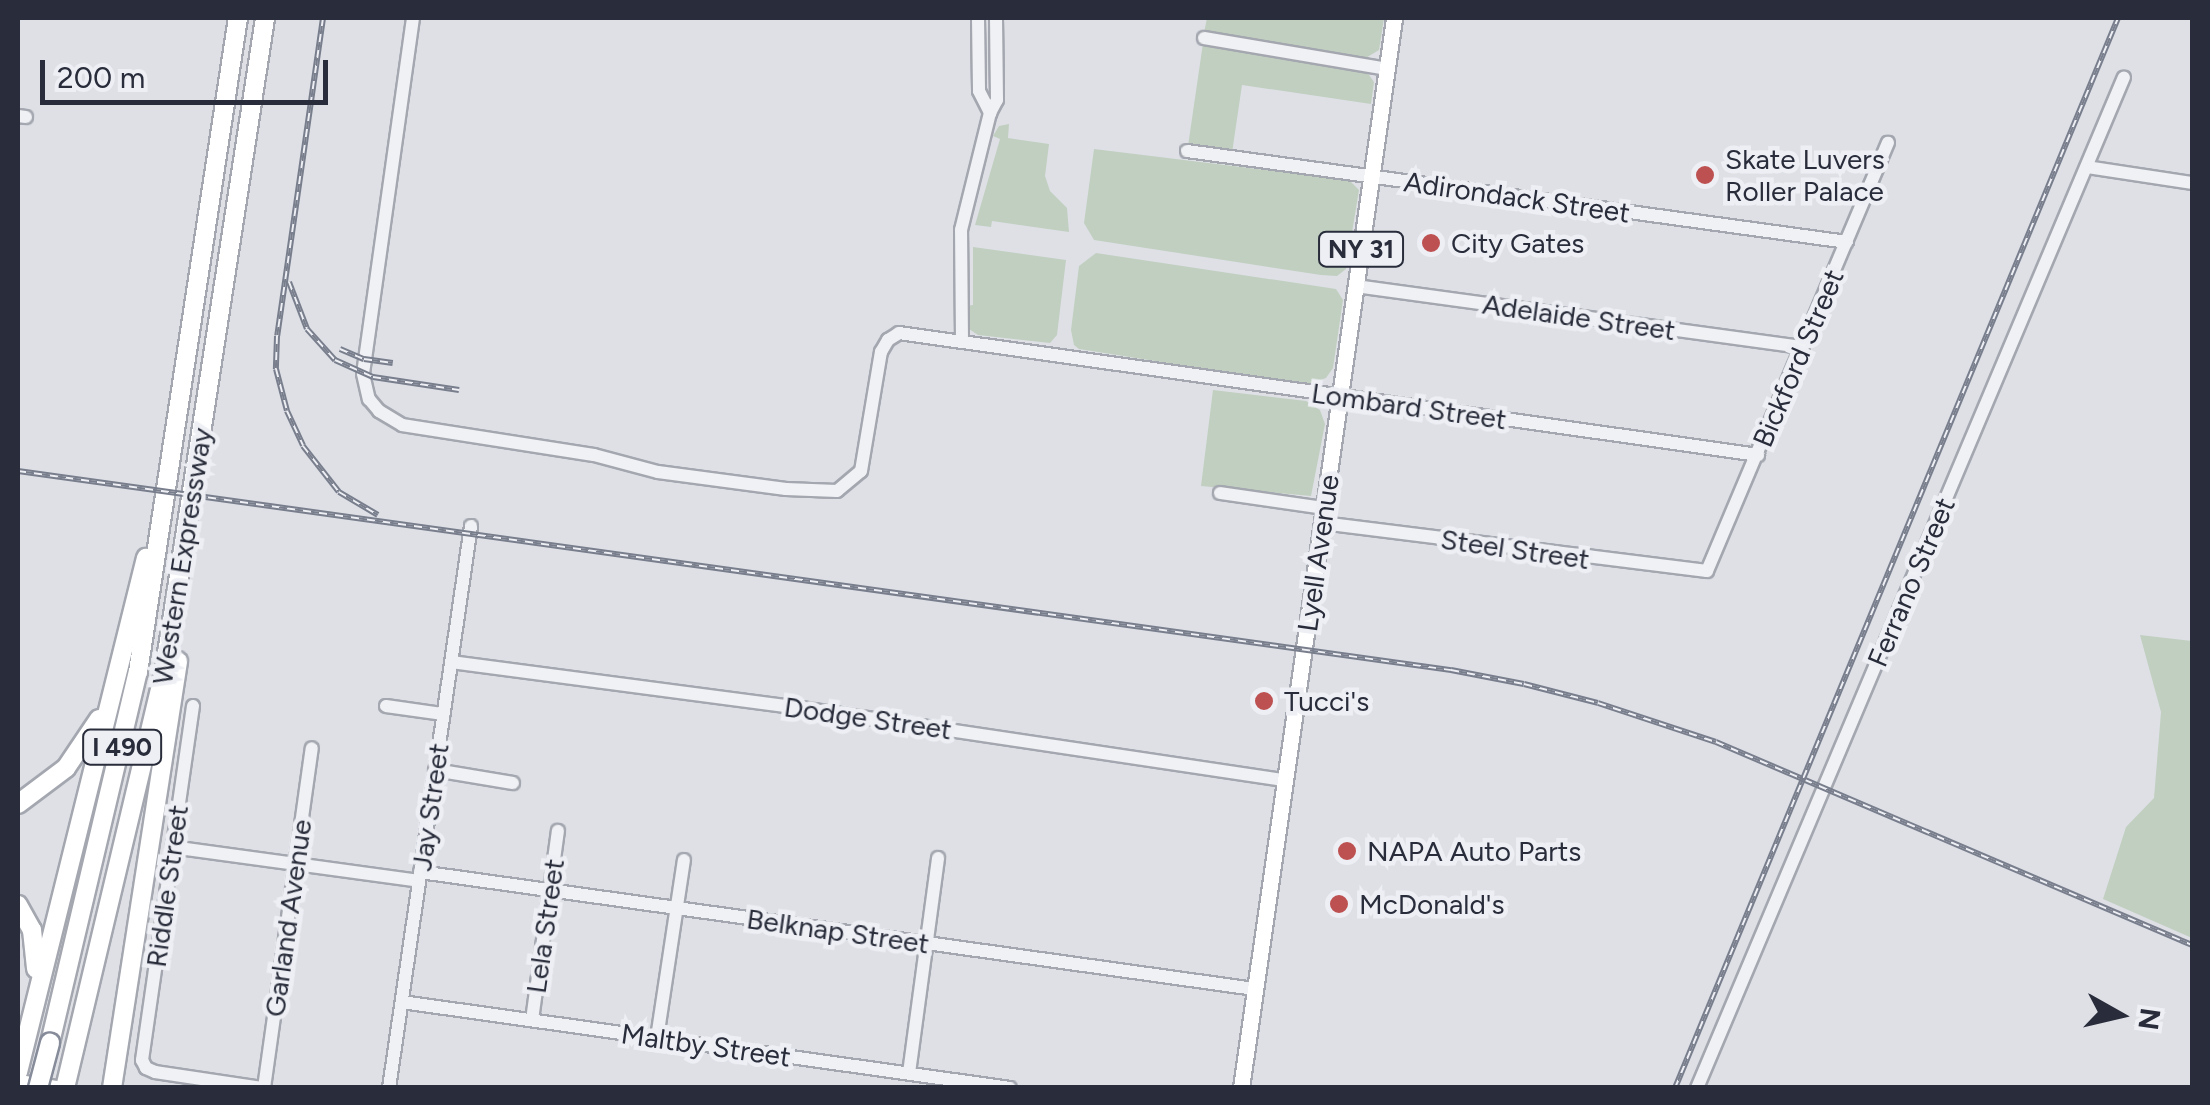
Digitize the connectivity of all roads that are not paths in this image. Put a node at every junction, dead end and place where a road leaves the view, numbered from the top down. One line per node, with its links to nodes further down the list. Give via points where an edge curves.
1 (238, 18): 21 (highway, Western Expressway / I 490)
2 (265, 18): 23 (highway, Western Expressway / I 490)
3 (414, 18): 18 (street, Lombard Street, via 362,374 369,398 390,420 658,472 838,490 860,472 888,340 899,334)
4 (978, 18): 10 (street, via 979,91)
5 (996, 18): 10 (street, via 997,100)
6 (1394, 18): 8 (main road, Lyell Avenue / NY 31)
7 (1204, 38): 8 (street)
8 (1387, 69): 14 (main road, Lyell Avenue / NY 31)
9 (2124, 77): 13 (street, Ferrano Street)
10 (990, 113): 18 (street, via 961,230)
11 (1888, 143): 16 (street, Bickford Street)
12 (1188, 151): 14 (street, Adirondack Street)
13 (2086, 167): 15 (street); 64 (street, Ferrano Street)
14 (1372, 178): 16 (street, Adirondack Street); 17 (main road, Lyell Avenue / NY 31)
15 (2192, 182)
16 (1847, 242): 19 (street, Bickford Street)
17 (1356, 286): 19 (street, Adelaide Street); 20 (main road, Lyell Avenue / NY 31)
18 (962, 341): 20 (street, Lombard Street)
19 (1803, 348): 22 (street, Bickford Street)
20 (1340, 397): 22 (street, Lombard Street); 25 (main road, Lyell Avenue / NY 31)
21 (173, 446): 29 (highway); 56 (highway, Western Expressway / I 490, bridge, via 127,723)
22 (1758, 455): 27 (street, Bickford Street)
23 (197, 467): 58 (highway, Western Expressway / I 490, via 154,724); 59 (highway, via 181,640)
24 (1220, 493): 25 (street, Steel Street)
25 (1323, 515): 27 (street, Steel Street); 35 (main road, Lyell Avenue / NY 31)
26 (470, 526): 28 (street, Jay Street)
27 (1707, 571)
28 (451, 662): 32 (street, Jay Street); 35 (street, Dodge Street)
29 (119, 667): 37 (highway, via 78,754); 52 (highway)
30 (193, 706): 39 (street, Riddle Street)
31 (386, 706): 32 (street)
32 (443, 714): 34 (street, Jay Street)
33 (312, 748): 42 (street, Garland Avenue)
34 (435, 770): 36 (street); 43 (street, Jay Street)
35 (1285, 780): 48 (main road, Lyell Avenue / NY 31)
36 (513, 783)
37 (18, 804)
38 (558, 832): 44 (street, Lela Street)
39 (172, 847): 42 (street, Belknap Street); 60 (street, Riddle Street, via 144,1066)
40 (938, 858): 47 (street)
41 (684, 860): 46 (street)
42 (296, 863): 43 (street, Belknap Street); 60 (street, Garland Avenue)
43 (420, 877): 44 (street, Belknap Street); 49 (street, Jay Street)
44 (550, 890): 46 (street, Belknap Street); 50 (street, Lela Street)
45 (18, 905): 52 (highway, via 36,953)
46 (676, 908): 47 (street, Belknap Street); 51 (street)
47 (927, 943): 48 (street, Belknap Street); 54 (street)
48 (1255, 989): 63 (main road, Lyell Avenue / NY 31)
49 (402, 1002): 50 (street, Maltby Street); 61 (street, Jay Street)
50 (532, 1020): 51 (street, Maltby Street)
51 (657, 1038): 54 (street, Maltby Street)
52 (26, 1039): 53 (highway)
53 (18, 1072)
54 (909, 1073): 62 (street, Maltby Street)
55 (18, 1082): 57 (main road)
56 (38, 1088)
57 (56, 1088)
58 (65, 1088)
59 (112, 1088)
60 (263, 1088)
61 (389, 1088)
62 (1010, 1088)
63 (1241, 1088)
64 (1698, 1088)

